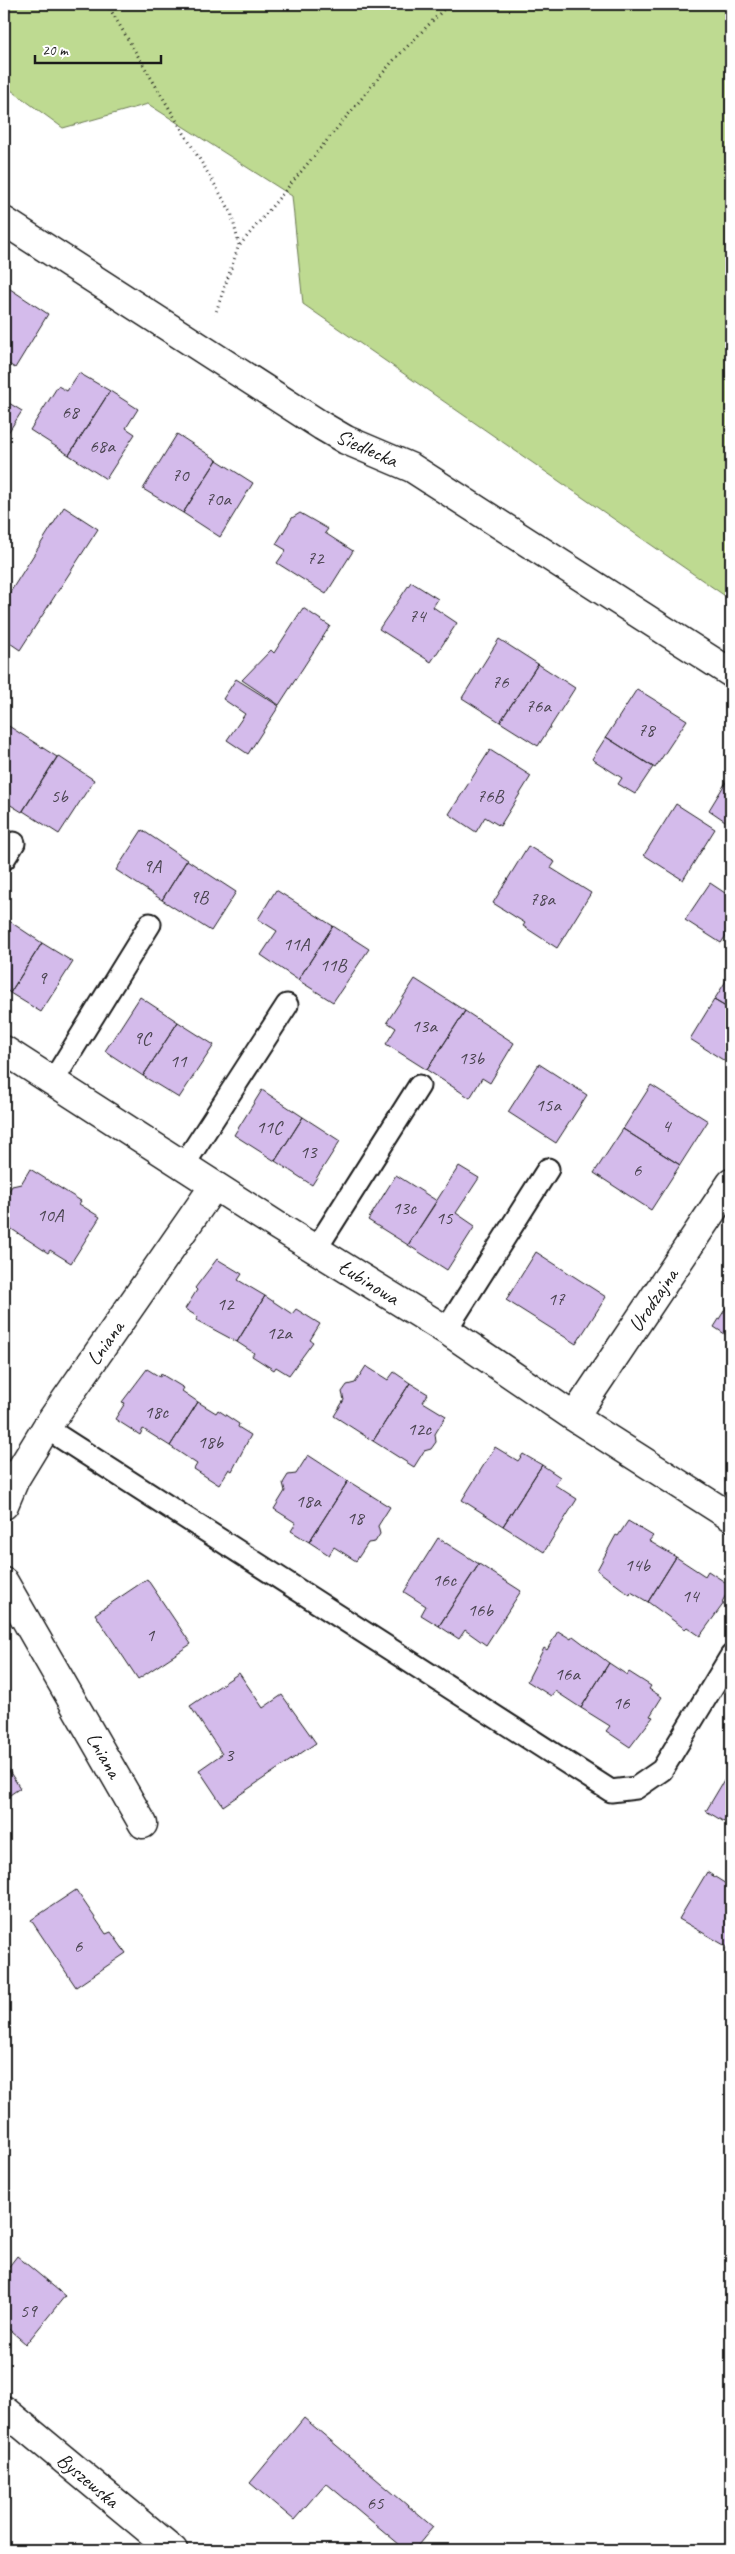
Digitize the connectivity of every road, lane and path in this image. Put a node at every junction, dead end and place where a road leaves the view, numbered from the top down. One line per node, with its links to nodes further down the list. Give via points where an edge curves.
1 (107, 4): 4 (path, via 231,212)
2 (449, 4): 4 (path, via 392,62)
3 (4, 221): 5 (street, Siedlecka)
4 (239, 245): 5 (path)
5 (202, 350): 6 (street, Siedlecka, via 346,440 412,468)
6 (731, 673)
7 (150, 924): 10 (lane)
8 (287, 1005): 12 (lane)
9 (4, 1050): 10 (street, Łubinowa)
10 (53, 1081): 12 (street, Łubinowa)
11 (419, 1086): 16 (lane)
12 (183, 1166): 15 (street, Łubinowa)
13 (548, 1169): 17 (lane)
14 (731, 1183): 18 (street, Urodzajna)
15 (214, 1186): 16 (street, Łubinowa); 19 (street, Lniana)
16 (316, 1249): 17 (street, Łubinowa)
17 (446, 1330): 18 (street, Łubinowa)
18 (574, 1417): 21 (street, Łubinowa)
19 (46, 1428): 20 (street, Lniana, via 15,1479); 23 (lane, via 611,1791 636,1788 662,1770)
20 (4, 1506)
21 (731, 1517)
22 (4, 1582): 24 (street, Lniana)
23 (731, 1656)
24 (143, 1824)
25 (4, 2410): 26 (street, Byszewska)
26 (173, 2550)

